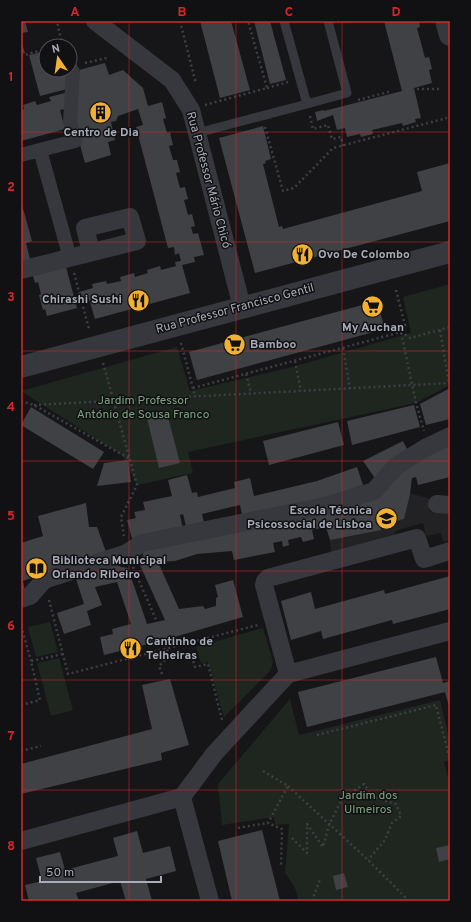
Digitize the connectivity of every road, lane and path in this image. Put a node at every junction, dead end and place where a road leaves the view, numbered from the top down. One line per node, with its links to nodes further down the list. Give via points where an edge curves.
1 (57, 21): 9 (path)
2 (95, 21): 20 (street, Rua Professor Mário Chicó, via 172,80)
3 (180, 21): 20 (path)
4 (248, 21): 16 (path)
5 (284, 21): 19 (lane)
6 (328, 21): 19 (lane, via 347,93)
7 (446, 21): 8 (street)
8 (450, 35)
9 (61, 38)
10 (38, 51): 11 (path)
11 (21, 56)
12 (107, 58): 13 (path)
13 (78, 65)
14 (73, 78): 25 (street, via 70,122 75,141)
15 (289, 82): 16 (path)
16 (267, 88): 20 (path)
17 (418, 89): 18 (path)
18 (439, 89)
19 (306, 104): 21 (lane); 24 (path, via 313,129 328,125 332,139 341,137)
20 (196, 108): 23 (street, Rua Professor Mário Chicó)
21 (262, 116): 23 (lane); 24 (path, via 282,191 294,188 333,148)
22 (446, 118): 24 (path)
23 (197, 133): 32 (street, Rua Professor Mário Chicó)
24 (343, 146)
25 (40, 150): 26 (street); 29 (street)
26 (21, 155)
27 (91, 252): 29 (street)
28 (450, 252): 32 (street, Rua Professor Francisco Gentil)
29 (70, 258): 30 (street); 34 (path)
30 (21, 270)
31 (396, 290): 36 (path, via 404,325)
32 (242, 307): 41 (street, Rua Professor Francisco Gentil)
33 (450, 327): 35 (path)
34 (89, 328)
35 (440, 330): 36 (path, via 410,338); 43 (path)
36 (401, 332): 38 (path); 44 (path)
37 (180, 342): 45 (path)
38 (343, 348): 39 (path); 46 (path)
39 (295, 361): 42 (path); 47 (path)
40 (103, 363): 50 (path)
41 (21, 367)
42 (246, 374): 45 (path); 48 (path)
43 (449, 383): 44 (path)
44 (413, 386): 46 (path); 54 (path)
45 (193, 388): 49 (path)
46 (350, 389): 47 (path)
47 (301, 391): 48 (path)
48 (251, 393): 49 (path)
49 (195, 396): 50 (path)
50 (113, 401): 52 (path); 55 (path)
51 (21, 402): 52 (path)
52 (34, 405): 55 (path)
53 (450, 436): 54 (street)
54 (427, 447): 57 (street, via 396,466 374,491 325,506 142,543)
55 (130, 460): 57 (path, via 137,485 121,517)
56 (450, 551): 60 (street, via 424,558 417,538 268,578 264,585)
57 (127, 553): 58 (street); 61 (path)
58 (44, 580): 59 (street, via 30,596); 66 (path)
59 (21, 599)
60 (274, 621): 65 (path); 70 (street)
61 (156, 622)
62 (21, 626): 68 (path)
63 (450, 631): 70 (street)
64 (164, 640): 65 (path)
65 (167, 649): 66 (path, via 68,674); 67 (path)
66 (62, 654): 68 (path)
67 (169, 656): 69 (path, via 159,666); 72 (path, via 192,657 194,667 208,664)
68 (31, 661): 71 (path, via 40,700)
69 (162, 674)
70 (288, 674): 79 (street, via 214,754)
71 (21, 705)
72 (223, 723)
73 (317, 735): 76 (path, via 436,705)
74 (41, 746): 75 (path)
75 (21, 751)
76 (450, 760)
77 (263, 770): 78 (path)
78 (288, 786): 80 (path); 81 (path)
79 (182, 797): 84 (street); 88 (street)
80 (268, 823): 82 (path); 86 (path, via 282,829)
81 (329, 825): 83 (path, via 323,847 307,824 307,853); 85 (path); 85 (path, via 342,799 364,784 373,797 396,804 401,816 392,823 385,840)
82 (238, 828)
83 (292, 838)
84 (21, 841)
85 (368, 860): 90 (path)
86 (282, 867)
87 (320, 879): 89 (path)
88 (210, 901)
89 (312, 901)
90 (409, 901)

